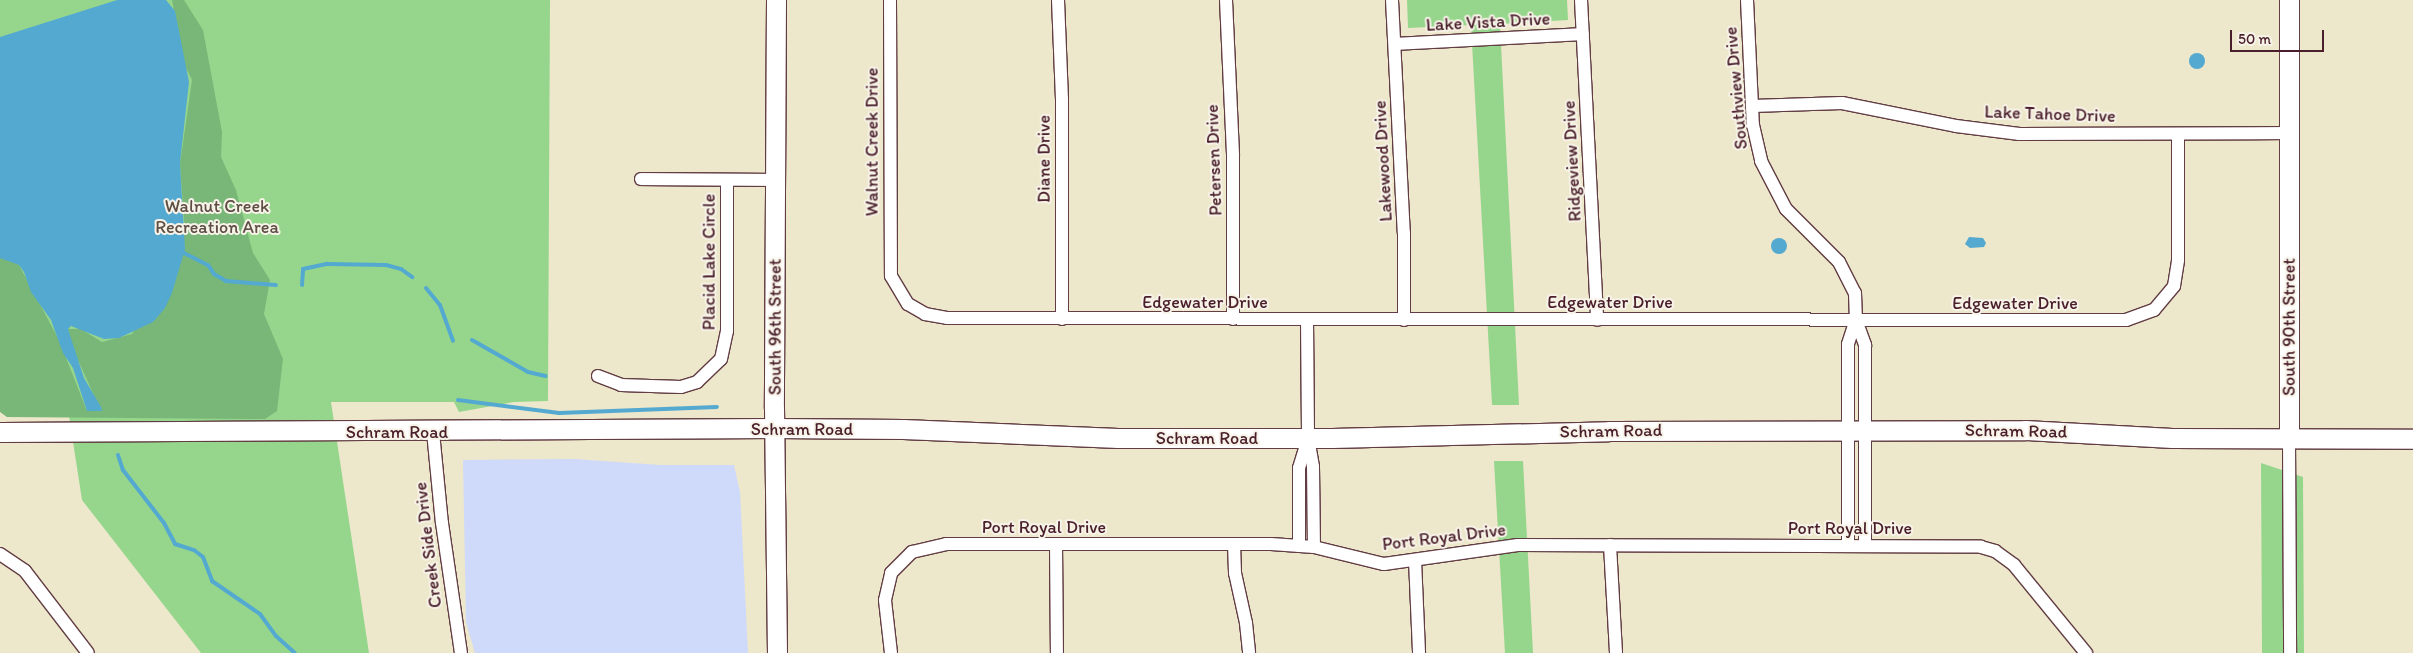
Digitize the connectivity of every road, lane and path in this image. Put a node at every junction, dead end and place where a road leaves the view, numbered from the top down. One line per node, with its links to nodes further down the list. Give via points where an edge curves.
1 (776, 0): 16 (main road, South 96th Street)
2 (890, 0): 17 (street, Walnut Creek Drive, via 889,258)
3 (1058, 0): 18 (street, Diane Drive, via 1062,99)
4 (1226, 0): 19 (street, Petersen Drive, via 1233,156)
5 (1392, 0): 10 (street, Lakewood Drive)
6 (1581, 0): 9 (street, Ridgeview Drive)
7 (1747, 0): 11 (street, Southview Drive)
8 (2289, 0): 12 (main road, South 90th Street)
9 (1583, 34): 10 (street, Lake Vista Drive); 22 (street, Ridgeview Drive)
10 (1395, 44): 21 (street, Lakewood Drive, via 1404,233)
11 (1752, 106): 13 (street, Lake Tahoe Drive, via 1842,102 1956,126 2019,134); 23 (street, Southview Drive, via 1757,149 1769,180 1795,220 1847,272 1856,293)
12 (2289, 133): 13 (street, Lake Tahoe Drive); 30 (main road, South 90th Street)
13 (2178, 134): 23 (street, Edgewater Drive, via 2177,275 2168,295 2147,314 2114,321)
14 (641, 179): 15 (street)
15 (727, 180): 16 (street); 24 (street, Placid Lake Circle, via 727,331 721,359 697,382 681,387 621,385)
16 (775, 180): 25 (main road, South 96th Street)
17 (894, 283): 18 (street, Edgewater Drive, via 908,304 936,317)
18 (1062, 319): 19 (street, Edgewater Drive)
19 (1233, 319): 20 (street, Edgewater Drive)
20 (1307, 319): 21 (street, Edgewater Drive); 29 (street)
21 (1404, 320): 22 (street, Edgewater Drive)
22 (1597, 320): 23 (street, Edgewater Drive)
23 (1856, 320): 26 (street, Southview Drive, via 1848,344)
24 (598, 376)
25 (774, 428): 28 (main road, Schram Road); 29 (main road, Schram Road, via 903,429 1118,438); 43 (main road, South 96th Street)
26 (1857, 430): 29 (main road, Schram Road, via 1608,431); 30 (main road, Schram Road, via 2025,430 2172,438); 35 (street, Southview Drive); 37 (street, Southview Drive)
27 (0, 432): 28 (main road, Schram Road)
28 (433, 432): 42 (street, Creek Side Drive, via 442,523)
29 (1308, 438): 36 (street, via 1299,468); 38 (street, via 1313,467)
30 (2289, 439): 31 (main road, Schram Road); 50 (street, South 90th Street)
31 (2413, 439)
32 (1056, 544): 33 (street, Port Royal Drive); 44 (street, Port Royal Drive, via 933,546 902,559 891,573 886,590); 45 (street)
33 (1234, 544): 36 (street, Port Royal Drive); 46 (street, via 1235,573)
34 (1610, 545): 37 (street, Port Royal Drive); 40 (street, Port Royal Drive, via 1518,545); 48 (street)
35 (1865, 545): 37 (street, Port Royal Drive); 49 (street, Port Royal Drive, via 1970,546 1995,551 2014,566)
36 (1299, 546): 38 (street, Port Royal Drive)
37 (1848, 546)
38 (1314, 547): 40 (street, Port Royal Drive, via 1372,563)
39 (0, 554): 41 (street, via 25,572)
40 (1415, 560): 47 (street)
41 (88, 653)
42 (461, 653)
43 (777, 653)
44 (891, 653)
45 (1057, 653)
46 (1249, 653)
47 (1419, 653)
48 (1616, 653)
49 (2086, 653)
50 (2290, 653)

